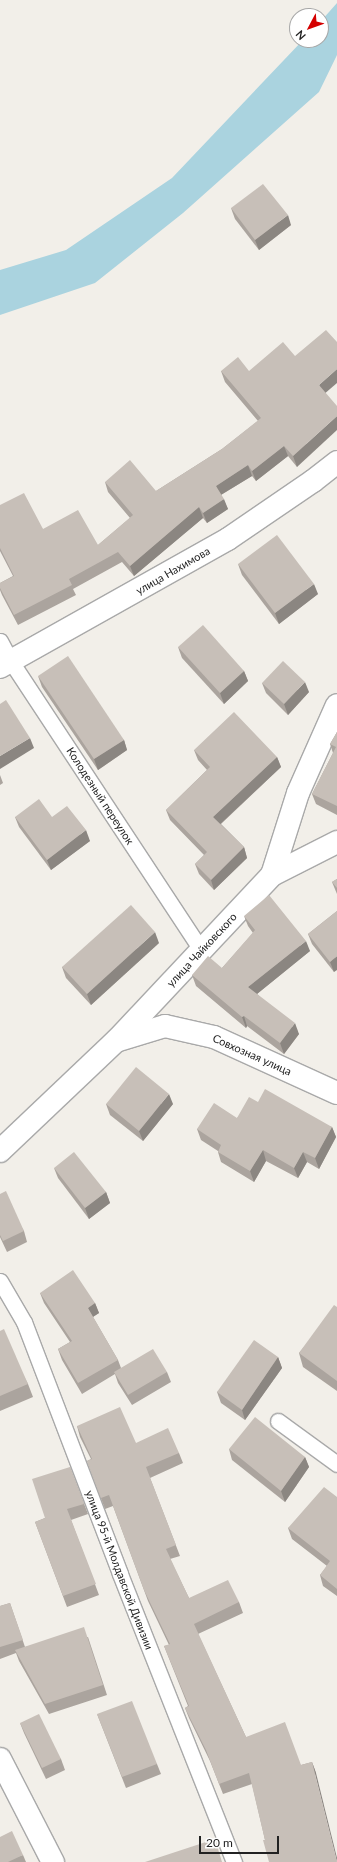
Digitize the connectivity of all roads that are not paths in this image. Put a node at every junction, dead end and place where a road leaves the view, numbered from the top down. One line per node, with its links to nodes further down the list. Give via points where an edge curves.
1 (337, 462): 3 (street, улица Нахимова, via 313,482 228,539 119,602)
2 (0, 641): 3 (lane, Колодезный переулок)
3 (5, 663): 7 (lane, Колодезный переулок)
4 (337, 705): 6 (street, улица Чайковского, via 298,793)
5 (337, 842): 6 (street)
6 (272, 875): 7 (street, улица Чайковского)
7 (202, 951): 8 (street, улица Чайковского)
8 (117, 1040): 9 (street, Совхозная улица, via 165,1026 214,1037); 10 (street, улица Чайковского)
9 (337, 1093)
10 (0, 1151)
11 (0, 1281): 16 (lane, улица 95-й Молдавской Дивизии, via 27,1329 120,1574)
12 (278, 1421): 13 (lane)
13 (337, 1464)
14 (0, 1759): 15 (street)
15 (53, 1862)
16 (234, 1862)

